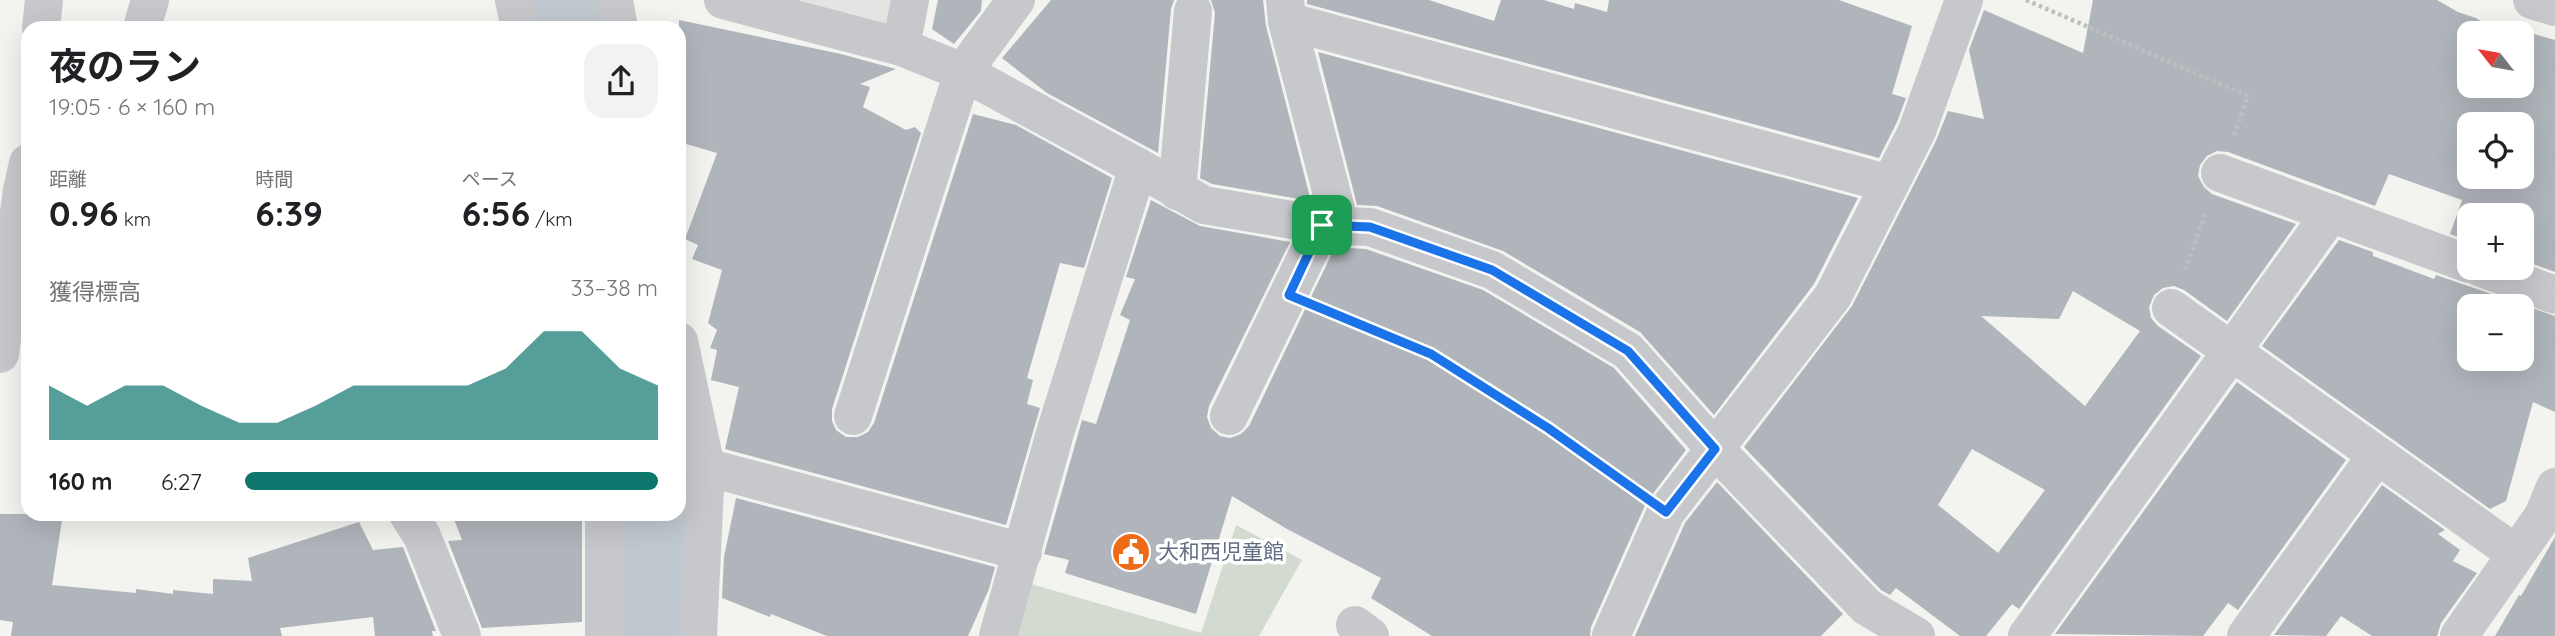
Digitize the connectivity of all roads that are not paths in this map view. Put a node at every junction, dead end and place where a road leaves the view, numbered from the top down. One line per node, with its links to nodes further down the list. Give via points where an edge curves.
1 (44, 0): 13 (street)
2 (150, 0): 14 (street)
3 (514, 0): 15 (street)
4 (614, 0): 16 (street)
5 (723, 0): 17 (street)
6 (910, 0): 17 (street)
7 (1016, 0): 18 (street)
8 (2532, 0): 10 (street)
9 (1957, 2): 22 (street, via 1917,131)
10 (2555, 7)
11 (1193, 11): 23 (street)
12 (1286, 11): 22 (street); 25 (street)
13 (42, 21)
14 (144, 21)
15 (518, 21)
16 (618, 21)
17 (901, 47): 18 (street)
18 (963, 72): 19 (street); 33 (street)
19 (1138, 167): 23 (street); 41 (street)
20 (2220, 173): 24 (street)
21 (17, 180): 31 (street)
22 (1890, 184): 35 (street, via 1833,296)
23 (1177, 191): 25 (street, via 1204,205)
24 (2331, 213): 26 (street); 30 (street)
25 (1331, 225): 34 (street, via 1289,295); 35 (street, via 1370,227 1492,270 1628,351)
26 (2457, 260)
27 (2514, 280): 28 (street)
28 (2555, 295)
29 (2171, 308): 30 (street)
30 (2232, 351): 36 (street); 50 (street)
31 (0, 354)
32 (686, 374): 37 (street)
33 (853, 416)
34 (1229, 416)
35 (1715, 449): 48 (street, via 1666,512); 49 (street, via 1867,607)
36 (2376, 455): 42 (street); 51 (street)
37 (706, 467): 41 (street); 46 (street)
38 (2555, 486): 42 (street, via 2543,516)
39 (412, 521): 44 (street)
40 (604, 521): 45 (street)
41 (1023, 552): 47 (street)
42 (2516, 554): 43 (street)
43 (2474, 631)
44 (462, 636)
45 (604, 636)
46 (698, 636)
47 (998, 636)
48 (1611, 636)
49 (1916, 636)
50 (2027, 636)
51 (2245, 636)

